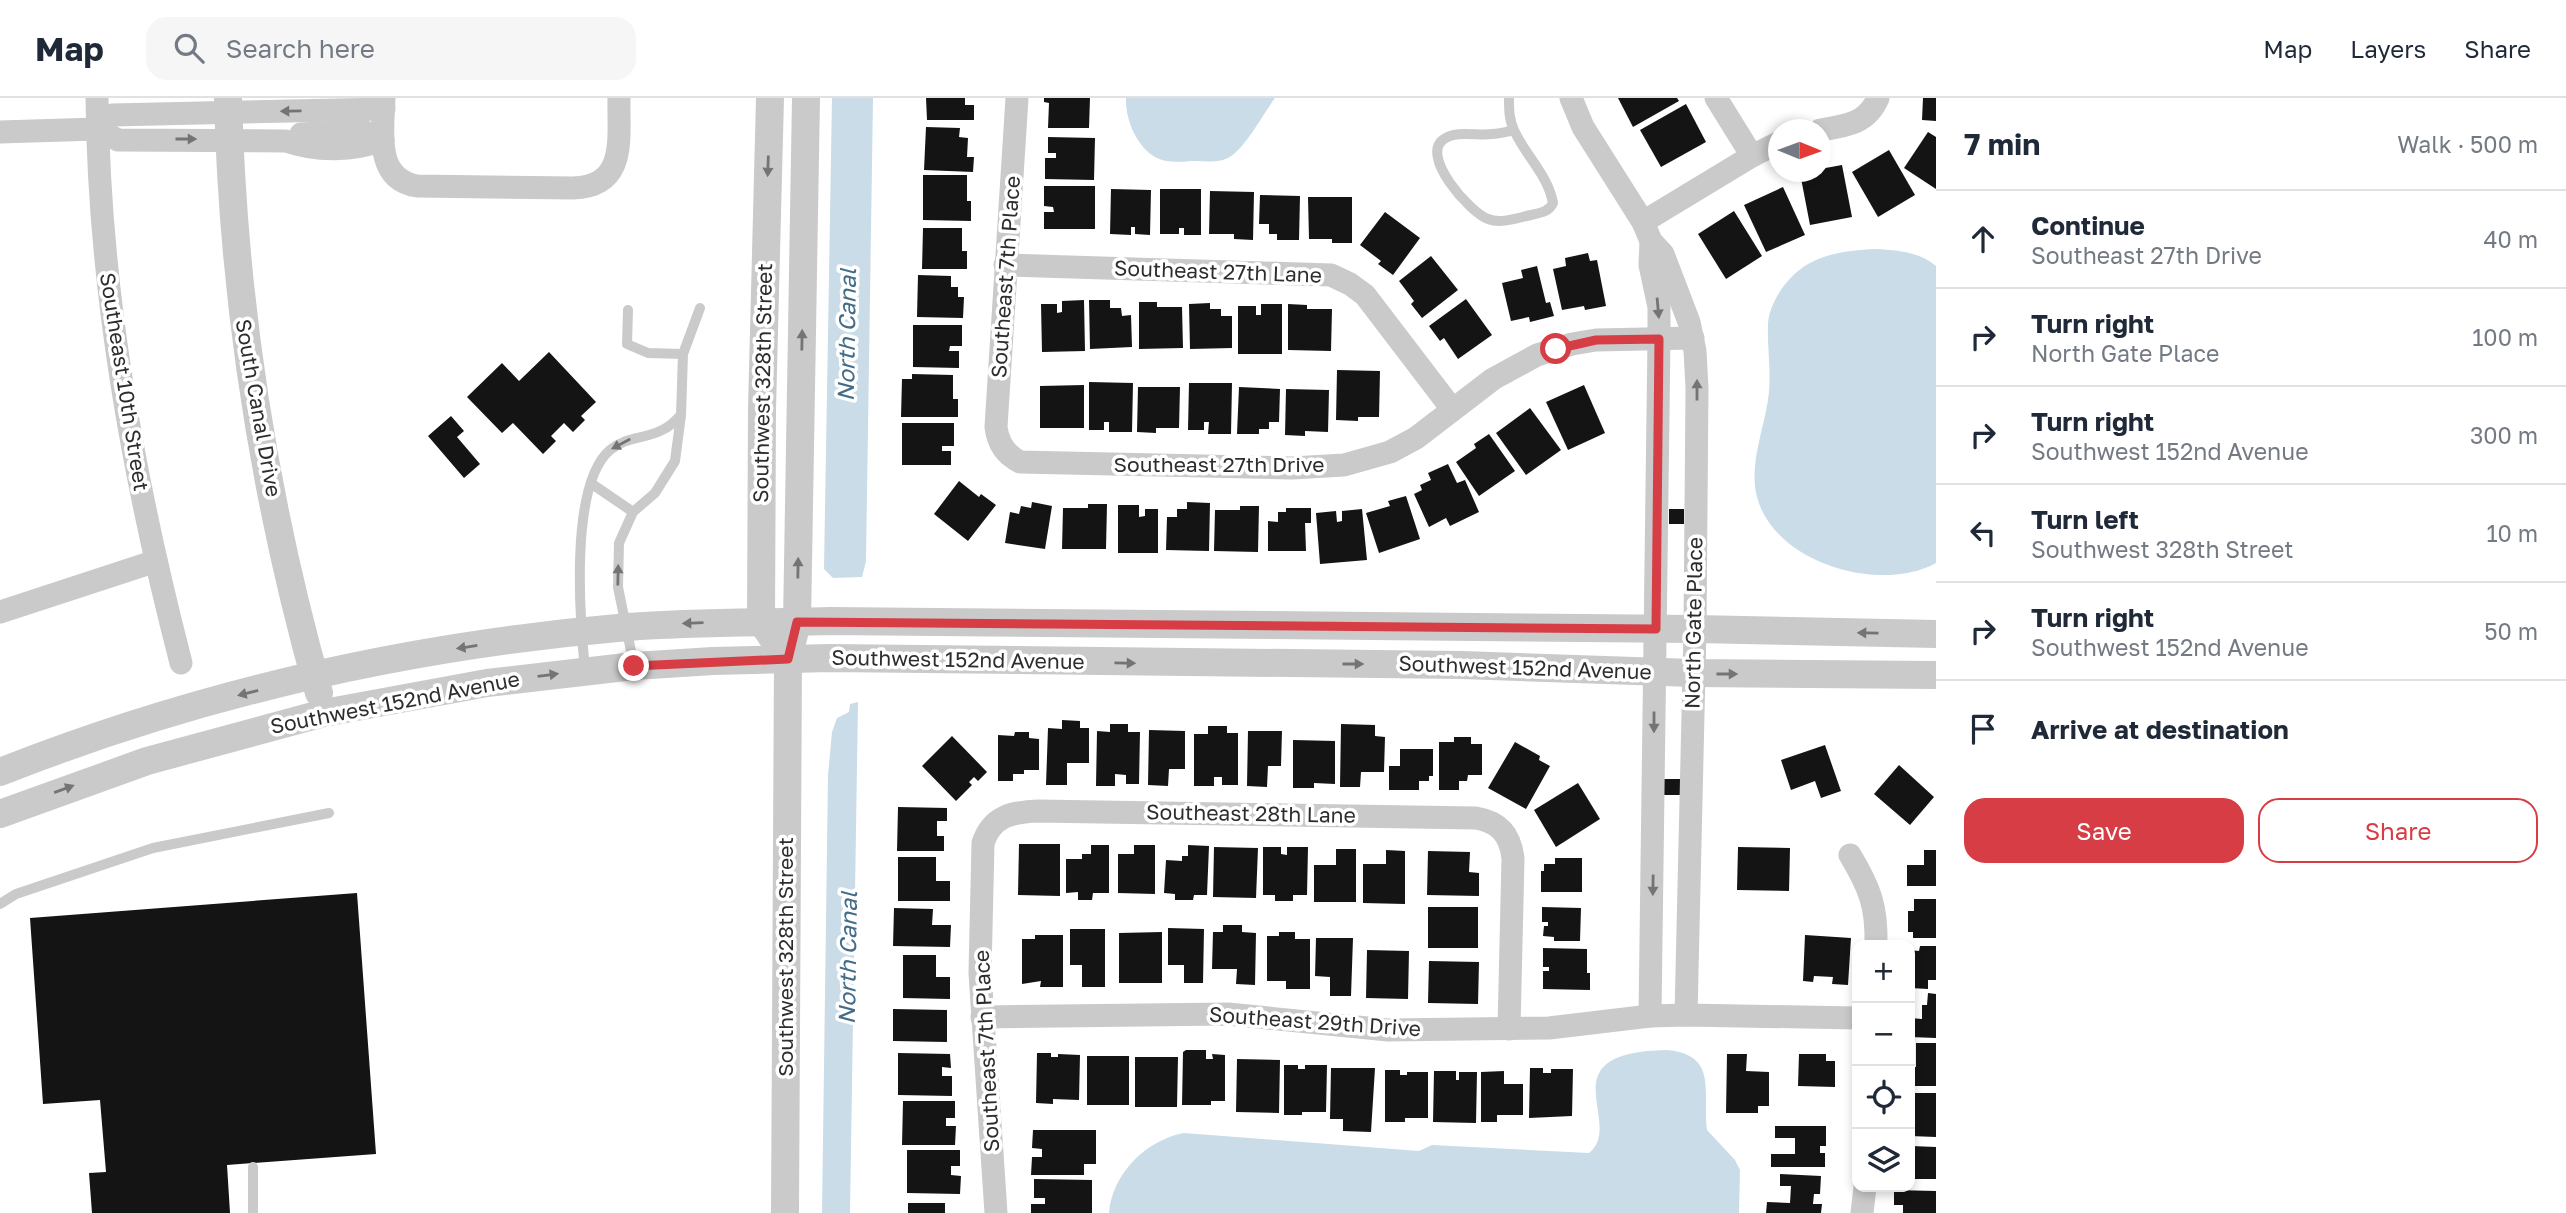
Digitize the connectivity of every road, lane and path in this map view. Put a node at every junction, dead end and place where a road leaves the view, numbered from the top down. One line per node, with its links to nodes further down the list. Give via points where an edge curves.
1 (97, 98): 14 (street, Southeast 10th Street)
2 (619, 98): 18 (street, via 614,167 601,181 584,188 411,185 389,169)
3 (769, 98): 38 (street, Southwest 328th Street, one-way to 38)
4 (806, 98): 39 (street, Southwest 328th Street, one-way to 4)
5 (1017, 98): 23 (street, Southeast 7th Place)
6 (1509, 98): 15 (lane)
7 (1570, 98): 22 (street, North Gate Place)
8 (1716, 98): 21 (street)
9 (384, 104): 10 (street, one-way to 10); 18 (street)
10 (229, 105): 12 (street); 19 (street, South Canal Drive)
11 (1875, 105): 13 (street, via 1854,124)
12 (150, 114): 14 (street, via 112,115); 17 (street)
13 (1831, 128)
14 (97, 129): 16 (street); 17 (street, via 118,140); 36 (street, Southeast 10th Street, via 114,339)
15 (1514, 131): 15 (lane, via 1548,186 1553,203 1547,211 1492,221 1474,211 1452,184 1438,163 1437,147 1451,135)
16 (0, 132)
17 (150, 140): 19 (street, one-way to 19)
18 (383, 140): 19 (street, via 362,147 305,148 286,141)
19 (229, 141): 52 (street, South Canal Drive, via 246,349 273,498)
20 (1768, 148): 21 (street)
21 (1752, 156): 22 (street)
22 (1647, 231): 26 (street, North Gate Place, via 1663,254); 27 (street, North Gate Place, one-way to 27, via 1659,307)
23 (1005, 265): 29 (street, Southeast 27th Lane, via 1331,275 1365,295); 31 (street, Southeast 7th Place, via 996,427)
24 (700, 308): 28 (lane)
25 (628, 310): 28 (lane, via 627,345 648,353)
26 (1693, 338): 27 (street, Southeast 27th Drive); 33 (street, North Gate Place, one-way to 26)
27 (1659, 339): 29 (street, Southeast 27th Drive, via 1596,340 1556,349 1511,367); 32 (street, North Gate Place)
28 (683, 354): 30 (lane)
29 (1452, 409): 31 (street, Southeast 27th Drive, via 1390,452 1326,467 1029,463)
30 (681, 415): 34 (lane, one-way to 34, via 667,429 622,440 606,453); 35 (lane, via 674,461 655,493)
31 (1008, 454)
32 (1658, 481): 33 (street); 41 (street, North Gate Place)
33 (1695, 482): 42 (street, North Gate Place)
34 (592, 484): 35 (lane); 43 (lane, via 580,538)
35 (633, 512): 40 (lane, one-way to 35, via 618,587 619,543)
36 (156, 561): 37 (street); 46 (street, Southeast 10th Street)
37 (0, 612)
38 (761, 621): 39 (street, Southwest 152nd Avenue); 40 (street, Southwest 152nd Avenue, one-way to 40); 45 (street)
39 (797, 622): 41 (street, Southwest 152nd Avenue); 45 (street, Southwest 328th Street)
40 (628, 627): 43 (street, Southwest 152nd Avenue); 47 (lane)
41 (1656, 629): 42 (street, Southwest 152nd Avenue); 49 (street, North Gate Place)
42 (1695, 629): 44 (street, Southwest 152nd Avenue, one-way to 42); 50 (street, North Gate Place)
43 (582, 632): 48 (lane); 52 (street, Southwest 152nd Avenue, one-way to 52, via 434,653)
44 (1936, 634)
45 (788, 659): 47 (street, Southwest 152nd Avenue); 49 (street, Southwest 152nd Avenue, one-way to 49, via 1462,664); 71 (street, Southwest 328th Street)
46 (181, 663)
47 (634, 666): 48 (street, Southwest 152nd Avenue)
48 (585, 670): 53 (street, Southwest 152nd Avenue, one-way to 48, via 453,688)
49 (1653, 672): 50 (street, Southwest 152nd Avenue); 58 (street, North Gate Place, one-way to 58)
50 (1693, 673): 51 (street, Southwest 152nd Avenue, one-way to 51); 59 (street, North Gate Place)
51 (1936, 675)
52 (314, 677): 53 (street, South Canal Drive); 54 (street, Southwest 152nd Avenue, one-way to 54, via 148,720)
53 (324, 713): 56 (street, Southwest 152nd Avenue, one-way to 53, via 147,761)
54 (0, 772)
55 (329, 813): 61 (lane, via 153,848 16,894)
56 (0, 814)
57 (1007, 815): 65 (street, Southeast 7th Place, via 991,826 983,843); 67 (street, Southeast 28th Lane, via 1038,811 1476,818 1494,823 1509,840 1513,858)
58 (1654, 829): 59 (street); 64 (street, North Gate Place, one-way to 64)
59 (1690, 829): 63 (street, North Gate Place)
60 (1850, 856): 62 (street, via 1868,886)
61 (0, 904)
62 (1876, 940)
63 (1686, 1015): 64 (street, Southeast 29th Drive); 66 (street, Southeast 29th Drive)
64 (1650, 1016): 67 (street, Southeast 29th Drive)
65 (982, 1017): 67 (street, Southeast 29th Drive, via 1228,1014 1388,1030); 72 (street, Southeast 7th Place)
66 (1852, 1018)
67 (1509, 1029)
68 (253, 1167): 70 (lane)
69 (1864, 1192): 73 (street)
70 (253, 1213)
71 (785, 1213)
72 (996, 1213)
73 (1862, 1213)

